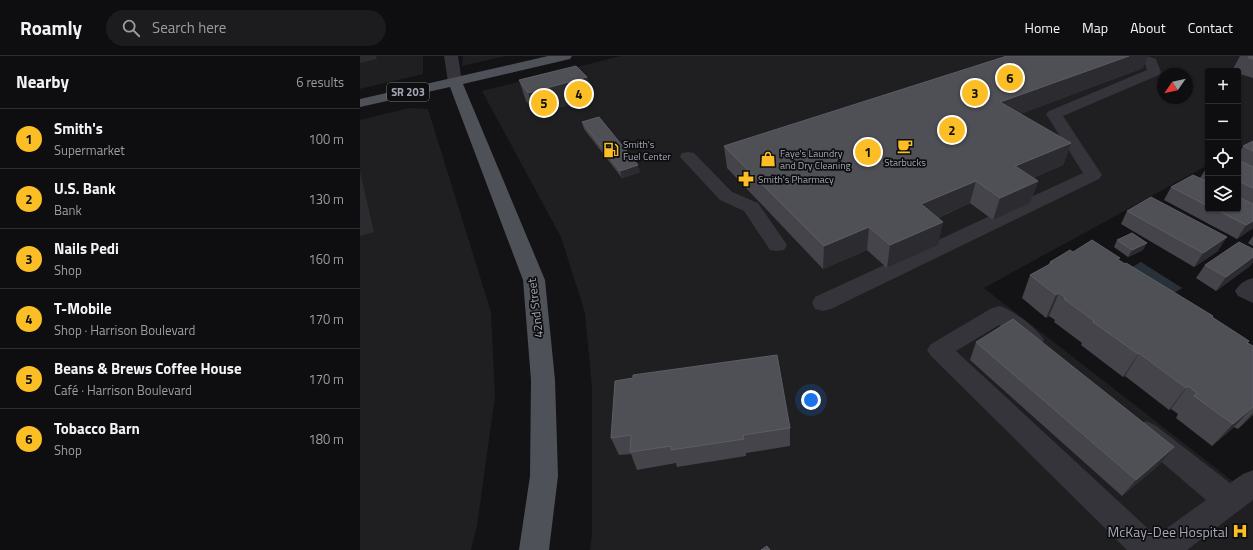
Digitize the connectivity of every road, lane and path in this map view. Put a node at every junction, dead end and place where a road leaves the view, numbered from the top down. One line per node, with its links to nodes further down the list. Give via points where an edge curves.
1 (451, 56): 4 (street, 42nd Street)
2 (566, 56): 4 (main road, SR 203)
3 (1135, 56): 10 (street, via 1151,62 1154,72 1054,114 1093,175)
4 (455, 82): 5 (main road, SR 203); 15 (main road, 42nd Street, via 534,280 542,380 544,476)
5 (360, 103)
6 (688, 157): 7 (street, via 726,196 751,207)
7 (777, 245)
8 (1253, 285): 9 (street, via 1246,291)
9 (1253, 295)
10 (823, 303)
11 (1048, 353): 16 (street, via 1000,314 939,350)
12 (1127, 417): 14 (street)
13 (1253, 483): 14 (street)
14 (1230, 501): 17 (street)
15 (534, 550)
16 (1149, 550)
17 (1162, 550)

